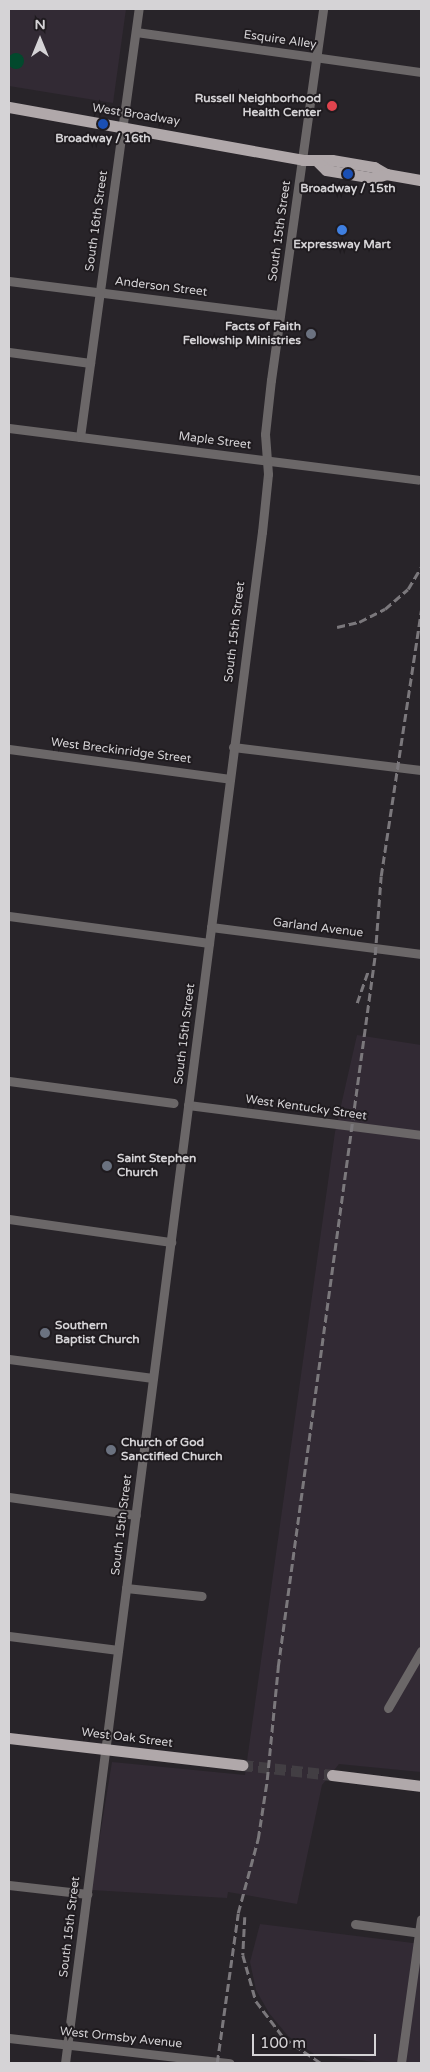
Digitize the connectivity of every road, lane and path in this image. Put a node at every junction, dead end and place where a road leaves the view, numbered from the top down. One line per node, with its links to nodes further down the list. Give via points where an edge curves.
1 (139, 9): 3 (street, South 16th Street)
2 (323, 9): 4 (street, South 15th Street)
3 (136, 32): 4 (street, Esquire Alley); 7 (street, South 16th Street)
4 (316, 57): 5 (street, Esquire Alley); 8 (street, South 15th Street)
5 (421, 72)
6 (9, 107): 7 (main road, West Broadway)
7 (123, 127): 8 (main road, West Broadway); 11 (street, South 16th Street)
8 (302, 160): 9 (main road, West Broadway, via 318,162 326,170 374,178 386,174); 12 (street, South 15th Street)
9 (421, 180)
10 (9, 281): 11 (street, Anderson Street)
11 (100, 292): 12 (street, Anderson Street); 14 (street, South 16th Street)
12 (280, 315): 17 (street, South 15th Street, via 266,416)
13 (9, 352): 14 (street)
14 (90, 363): 16 (street, South 16th Street)
15 (9, 428): 16 (street, Maple Street)
16 (80, 437): 17 (street, Maple Street)
17 (268, 460): 18 (street, Maple Street); 19 (street, South 15th Street, via 262,532)
18 (418, 480)
19 (233, 747): 21 (street); 22 (street, South 15th Street)
20 (9, 750): 22 (street, West Breckinridge Street)
21 (421, 770)
22 (230, 779): 24 (street, South 15th Street)
23 (9, 916): 25 (street)
24 (211, 927): 25 (street, South 15th Street); 26 (street, Garland Avenue)
25 (209, 944): 29 (street, South 15th Street)
26 (421, 954)
27 (9, 1081): 28 (street)
28 (174, 1103)
29 (188, 1105): 30 (street, West Kentucky Street); 32 (street, South 15th Street)
30 (421, 1135)
31 (9, 1219): 32 (street)
32 (171, 1242): 34 (street, South 15th Street)
33 (9, 1359): 34 (street)
34 (153, 1378): 36 (street, South 15th Street)
35 (9, 1497): 36 (street)
36 (136, 1515): 37 (street, South 15th Street)
37 (126, 1588): 38 (street); 40 (street, South 15th Street)
38 (202, 1596)
39 (9, 1636): 40 (street)
40 (118, 1650): 44 (street, South 15th Street)
41 (421, 1652): 42 (street)
42 (388, 1708)
43 (9, 1738): 44 (main road, West Oak Street)
44 (104, 1750): 45 (main road, West Oak Street); 49 (street, South 15th Street)
45 (242, 1765)
46 (332, 1775): 47 (main road)
47 (421, 1786)
48 (9, 1885): 49 (street)
49 (87, 1894): 54 (street, South 15th Street)
50 (421, 1919): 52 (street)
51 (355, 1924): 52 (street)
52 (420, 1932): 57 (street)
53 (9, 2038): 54 (street, West Ormsby Avenue)
54 (68, 2044): 55 (street, South 15th Street); 56 (street, West Ormsby Avenue)
55 (65, 2063)
56 (230, 2063)
57 (401, 2063)

